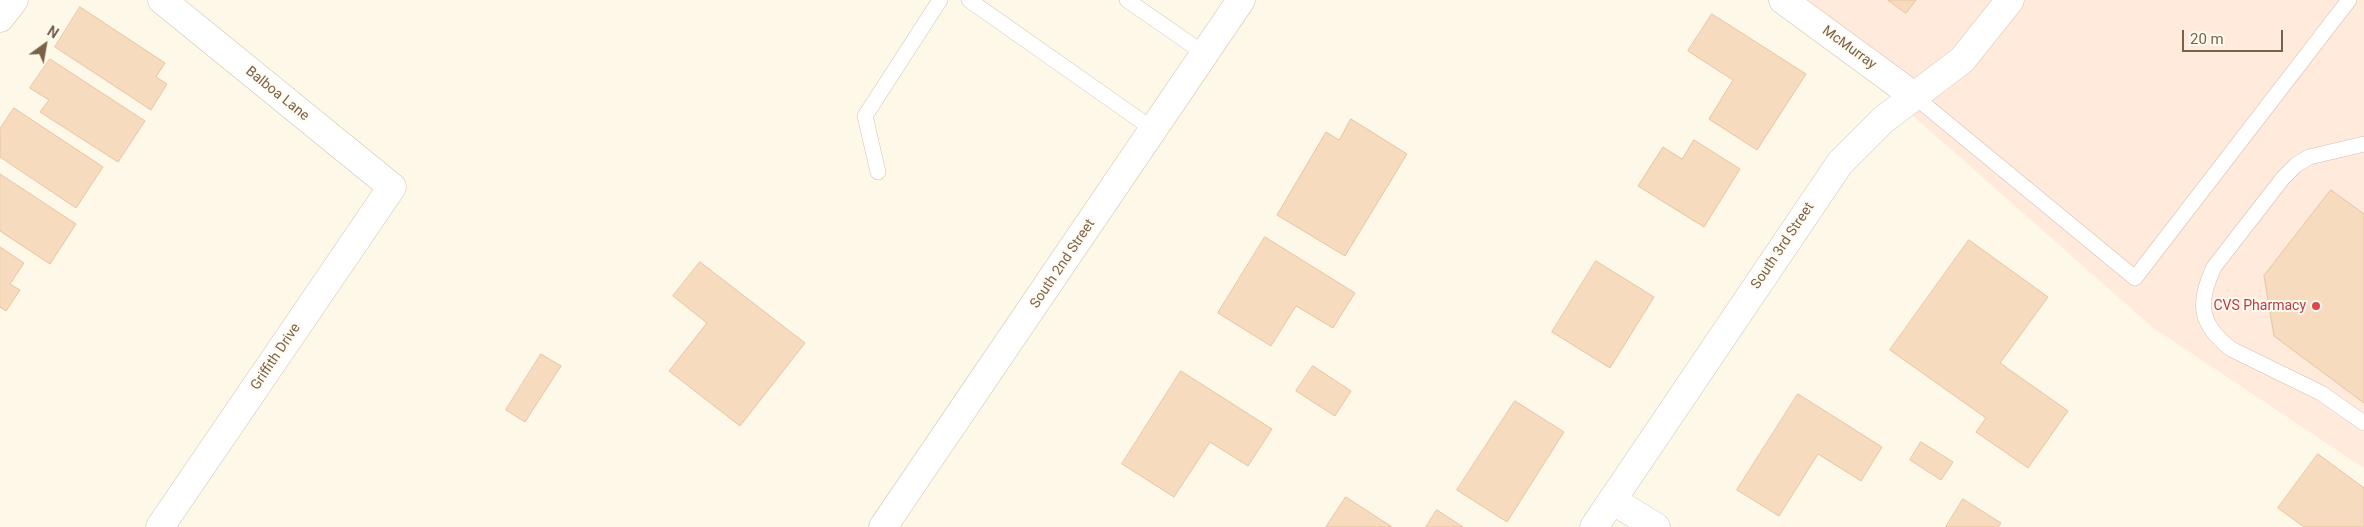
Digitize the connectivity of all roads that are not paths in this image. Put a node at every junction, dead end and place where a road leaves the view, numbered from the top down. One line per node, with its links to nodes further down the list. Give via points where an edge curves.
1 (14, 0): 10 (street)
2 (162, 0): 16 (street, Balboa Lane)
3 (940, 0): 15 (lane, via 865,116)
4 (969, 0): 13 (lane)
5 (1127, 0): 11 (lane)
6 (1241, 0): 11 (street, South 2nd Street)
7 (1783, 0): 12 (street, McMurray)
8 (2010, 0): 12 (street, South 3rd Street, via 1962,60)
9 (2349, 0): 12 (lane, via 2135,278)
10 (0, 18)
11 (1204, 54): 13 (street, South 2nd Street)
12 (1914, 96): 18 (street, South 3rd Street, via 1860,140 1840,163)
13 (1154, 130): 20 (street, South 2nd Street)
14 (2364, 144): 17 (lane, via 2309,157 2282,178 2214,267 2207,282 2203,313 2208,327 2230,349 2321,393)
15 (878, 172)
16 (392, 187): 19 (street, Griffith Drive)
17 (2364, 423)
18 (1612, 500): 21 (street, South 3rd Street); 22 (street)
19 (160, 527)
20 (883, 527)
21 (1594, 527)
22 (1656, 527)

